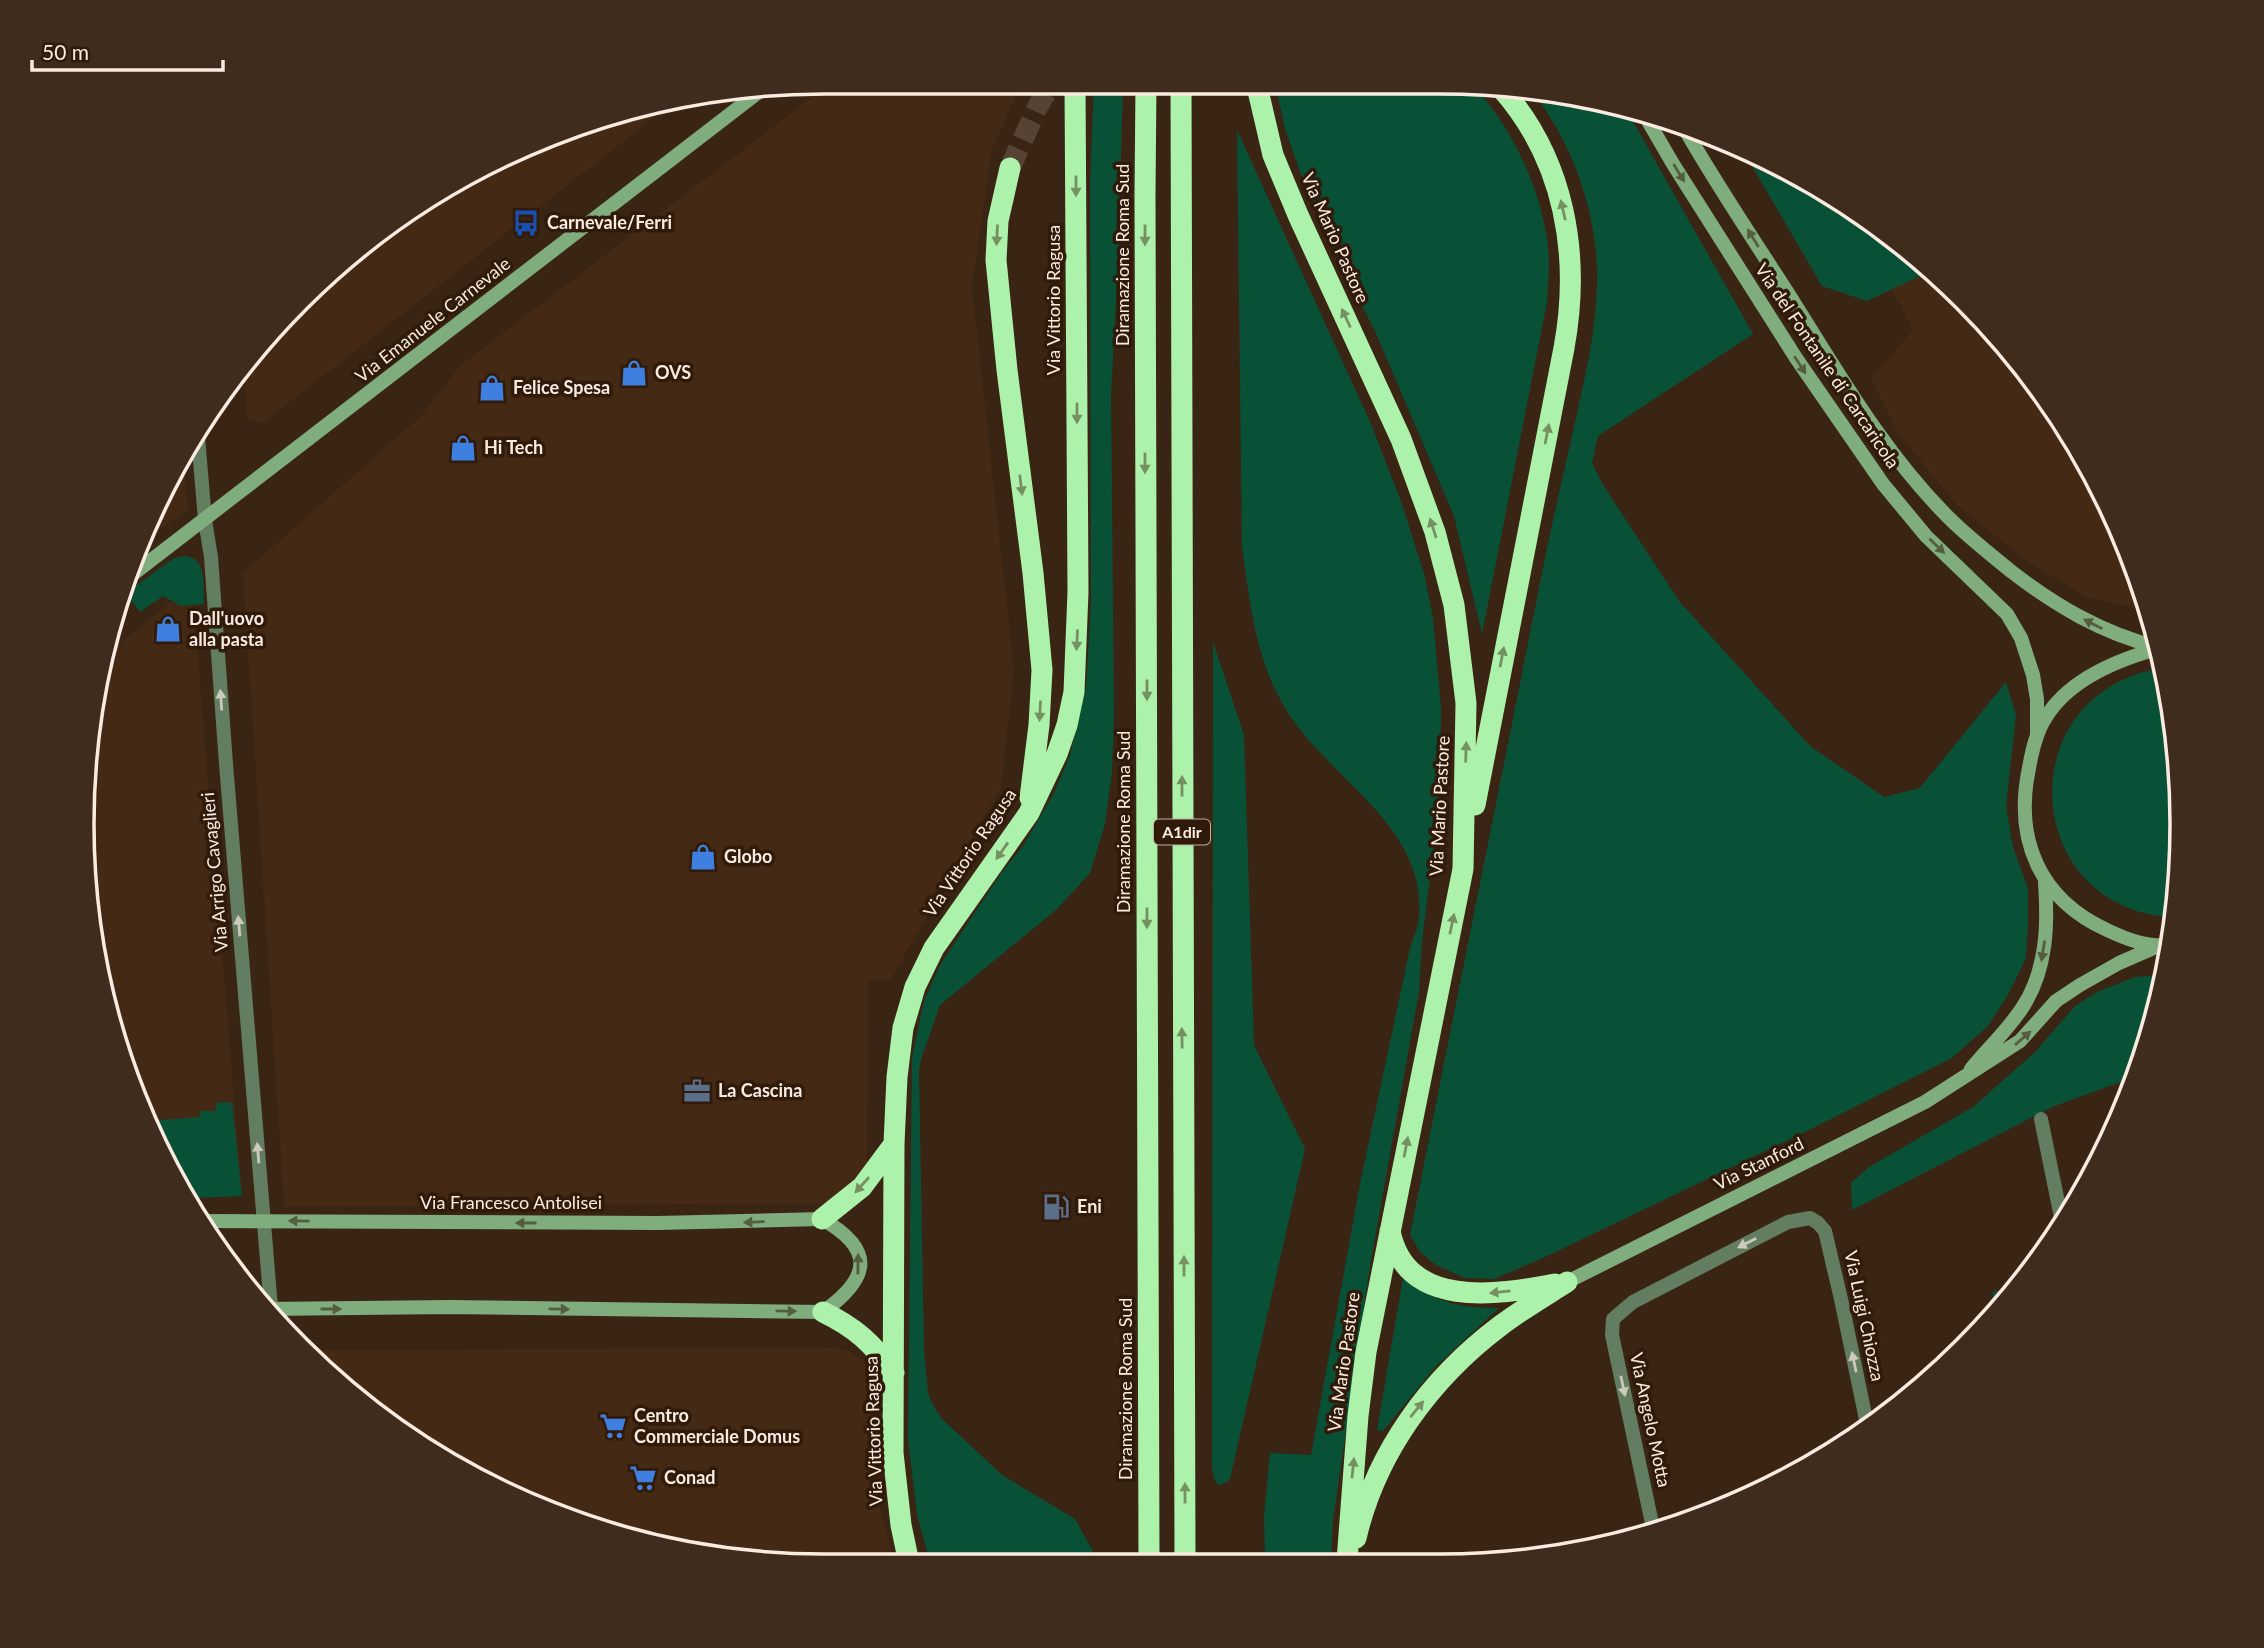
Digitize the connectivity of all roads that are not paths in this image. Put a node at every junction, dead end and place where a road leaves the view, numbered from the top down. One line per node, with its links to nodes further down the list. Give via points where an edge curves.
1 (1075, 95): 16 (highway, Via Vittorio Ragusa, one-way to 16, via 1076,669 1064,736)
2 (1146, 95): 38 (highway, Diramazione Roma Sud / A1dir, one-way to 38)
3 (1181, 95): 39 (highway, A1dir, one-way to 3)
4 (1259, 95): 17 (highway, Via Mario Pastore, one-way to 4, via 1466,703 1450,585 1401,439 1273,155)
5 (1509, 98): 17 (highway, one-way to 5, via 1571,306 1570,255 1559,192 1531,128)
6 (750, 99): 11 (street, Via Emanuele Carnevale)
7 (1651, 126): 15 (street, Via del Fontanile di Carcaricola, one-way to 15, via 1796,358 1883,484 1926,536 2015,627 2037,699)
8 (1692, 140): 13 (street, Via del Fontanile di Carcaricola, one-way to 8, via 2089,623 2040,593 1969,537 1926,493 1849,390)
9 (1010, 168): 16 (highway, one-way to 16, via 998,220 996,260 1042,670)
10 (199, 448): 11 (street, Via Arrigo Cavaglieri)
11 (205, 520): 12 (street, Via Emanuele Carnevale); 28 (street, Via Arrigo Cavaglieri, one-way to 11)
12 (141, 568)
13 (2147, 645)
14 (2148, 651): 15 (street, via 2111,666 2071,690 2052,709)
15 (2037, 736): 18 (street, via 2025,787 2024,816)
16 (1028, 813): 23 (highway, Via Vittorio Ragusa, one-way to 23, via 943,933 920,975 903,1028)
17 (1463, 869): 24 (highway, Via Mario Pastore, one-way to 17)
18 (2046, 883): 19 (street, via 2079,915 2102,928); 21 (street, Via Stanford, one-way to 21, via 2046,930 2036,979 2023,1007)
19 (2159, 945)
20 (2158, 948): 21 (street, Via Stanford, one-way to 20, via 2020,1041 2056,1000 2119,963)
21 (1966, 1075): 29 (street, Via Stanford, via 1900,1115)
22 (2041, 1119): 25 (street)
23 (894, 1144): 26 (highway, one-way to 26, via 862,1187); 34 (highway, Via Vittorio Ragusa)
24 (1397, 1192): 29 (highway, one-way to 24, via 1478,1294 1427,1282 1404,1262 1392,1239); 40 (highway, Via Mario Pastore, one-way to 24, via 1361,1388)
25 (2059, 1209)
26 (822, 1219): 28 (street, Via Francesco Antolisei, one-way to 28); 32 (street, one-way to 26, via 853,1286 861,1266 855,1244)
27 (212, 1221): 28 (street, Via Francesco Antolisei)
28 (264, 1221): 30 (street, Via Arrigo Cavaglieri)
29 (1567, 1282): 41 (highway, one-way to 29, via 1371,1493 1411,1416 1474,1347)
30 (267, 1294)
31 (279, 1308): 32 (street, one-way to 32)
32 (823, 1312): 34 (highway, via 864,1336)
33 (1613, 1319): 35 (street, Via Luigi Chiozza, one-way to 33, via 1829,1243 1825,1231 1810,1218 1776,1228 1633,1302); 36 (street, Via Angelo Motta, one-way to 36, via 1612,1335)
34 (894, 1373): 37 (highway, Via Vittorio Ragusa, via 894,1476)
35 (1865, 1416)
36 (1652, 1522)
37 (907, 1553)
38 (1149, 1553)
39 (1185, 1553)
40 (1349, 1553)
41 (1351, 1553)

